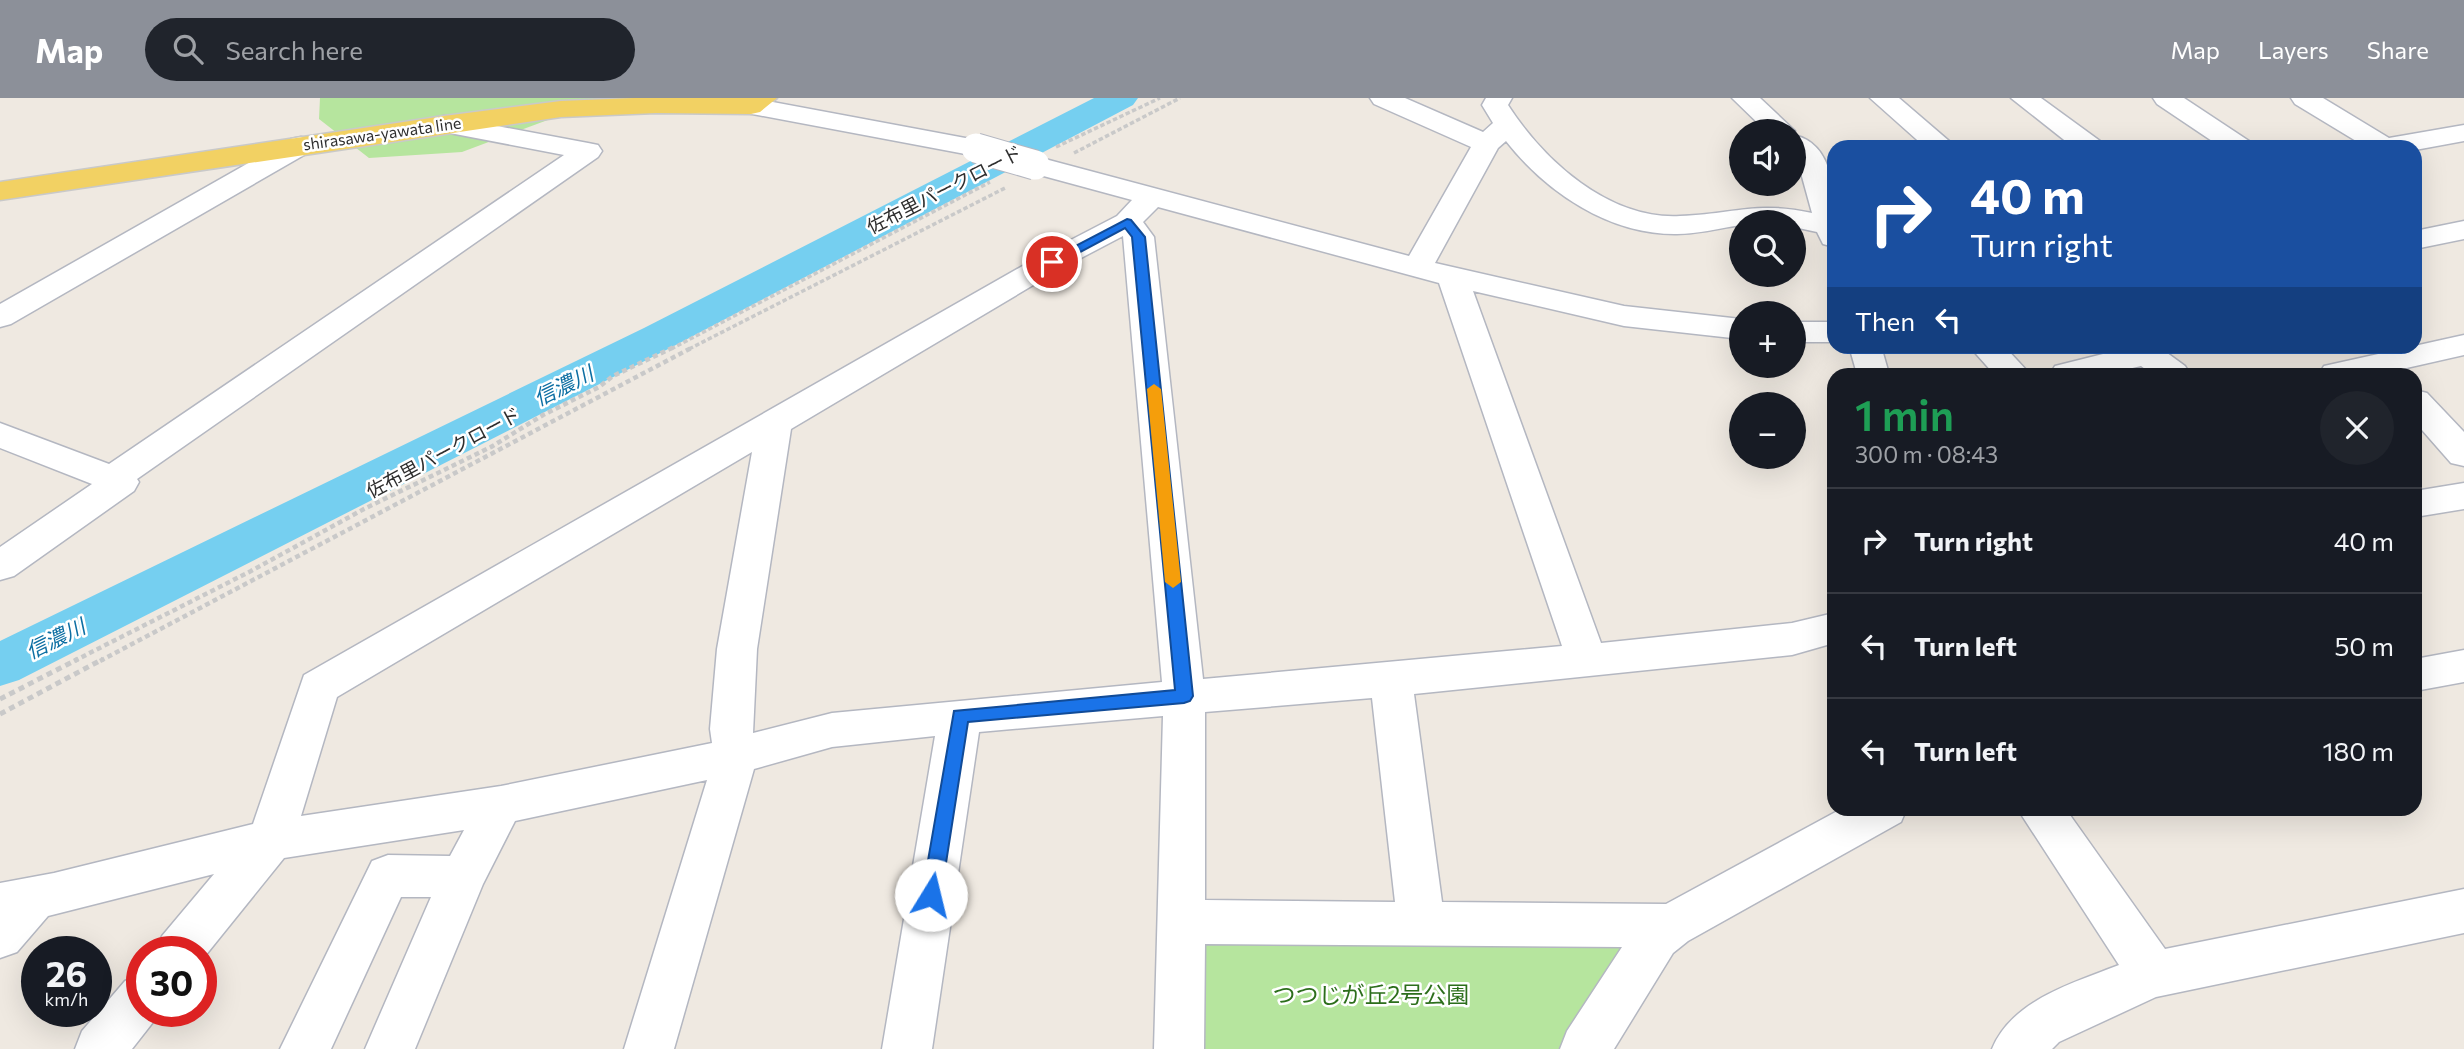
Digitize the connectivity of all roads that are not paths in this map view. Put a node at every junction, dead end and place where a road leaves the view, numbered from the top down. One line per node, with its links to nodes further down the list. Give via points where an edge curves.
1 (1383, 98): 9 (street)
2 (1745, 98): 8 (street)
3 (1883, 98): 12 (street)
4 (2024, 98): 13 (street)
5 (2166, 98): 14 (street)
6 (2304, 98): 15 (street)
7 (757, 102): 10 (main road, shirasawa-yawata line, via 561,109); 20 (street, bridge, via 1042,161)
8 (1768, 119)
9 (1497, 123): 22 (street, via 1558,177 1606,210 1639,223 1667,226 1770,215); 25 (street)
10 (444, 124): 17 (main road, shirasawa-yawata line); 46 (street, via 588,151)
11 (2464, 133): 16 (street)
12 (1934, 140)
13 (2081, 140)
14 (2229, 140)
15 (2373, 140)
16 (2422, 140)
17 (301, 145): 19 (main road, shirasawa-yawata line); 27 (street)
18 (1806, 155): 21 (street)
19 (0, 191)
20 (1138, 210): 25 (street); 43 (street); 55 (street)
21 (1827, 211)
22 (1827, 229)
23 (2464, 230): 24 (street)
24 (2422, 239)
25 (1417, 268): 26 (street)
26 (1452, 277): 28 (street, via 1623,316); 51 (street)
27 (0, 317)
28 (1729, 328)
29 (1806, 332): 30 (street)
30 (1827, 332)
31 (2464, 345): 32 (street)
32 (2422, 353)
33 (1993, 354): 38 (street)
34 (2147, 354): 39 (street)
35 (2147, 354): 40 (street)
36 (2418, 354): 37 (street)
37 (2377, 362): 41 (street)
38 (2007, 368)
39 (2091, 368)
40 (2165, 368)
41 (2356, 368)
42 (2422, 409): 45 (street)
43 (774, 425): 57 (street, via 737,649 731,729); 61 (street, via 319,687)
44 (0, 435): 46 (street)
45 (2464, 454)
46 (112, 479): 49 (street, via 121,482)
47 (2464, 496): 48 (street)
48 (2422, 503)
49 (0, 566)
50 (1827, 630): 51 (street, via 1792,639)
51 (1587, 660): 54 (street)
52 (2464, 666): 53 (street)
53 (2422, 674)
54 (1391, 680): 55 (street); 66 (street)
55 (1184, 696): 56 (street); 65 (street)
56 (960, 716): 57 (street, via 832,730); 76 (street)
57 (736, 756): 58 (street); 75 (street)
58 (501, 805): 61 (street); 62 (street)
59 (1870, 816): 67 (street)
60 (2045, 816): 70 (street)
61 (271, 840): 63 (street); 69 (street)
62 (463, 877): 73 (street, via 388,876); 74 (street)
63 (17, 901): 68 (street)
64 (2464, 911): 70 (street)
65 (1181, 922): 66 (street); 77 (street)
66 (1421, 922): 67 (street)
67 (1671, 926): 78 (street, via 1656,937)
68 (0, 936)
69 (192, 936)
70 (2154, 974): 79 (street, via 2041,1025)
71 (126, 1017): 72 (street)
72 (100, 1049)
73 (305, 1049)
74 (390, 1049)
75 (649, 1049)
76 (907, 1049)
77 (1179, 1049)
78 (1585, 1049)
79 (2017, 1049)

